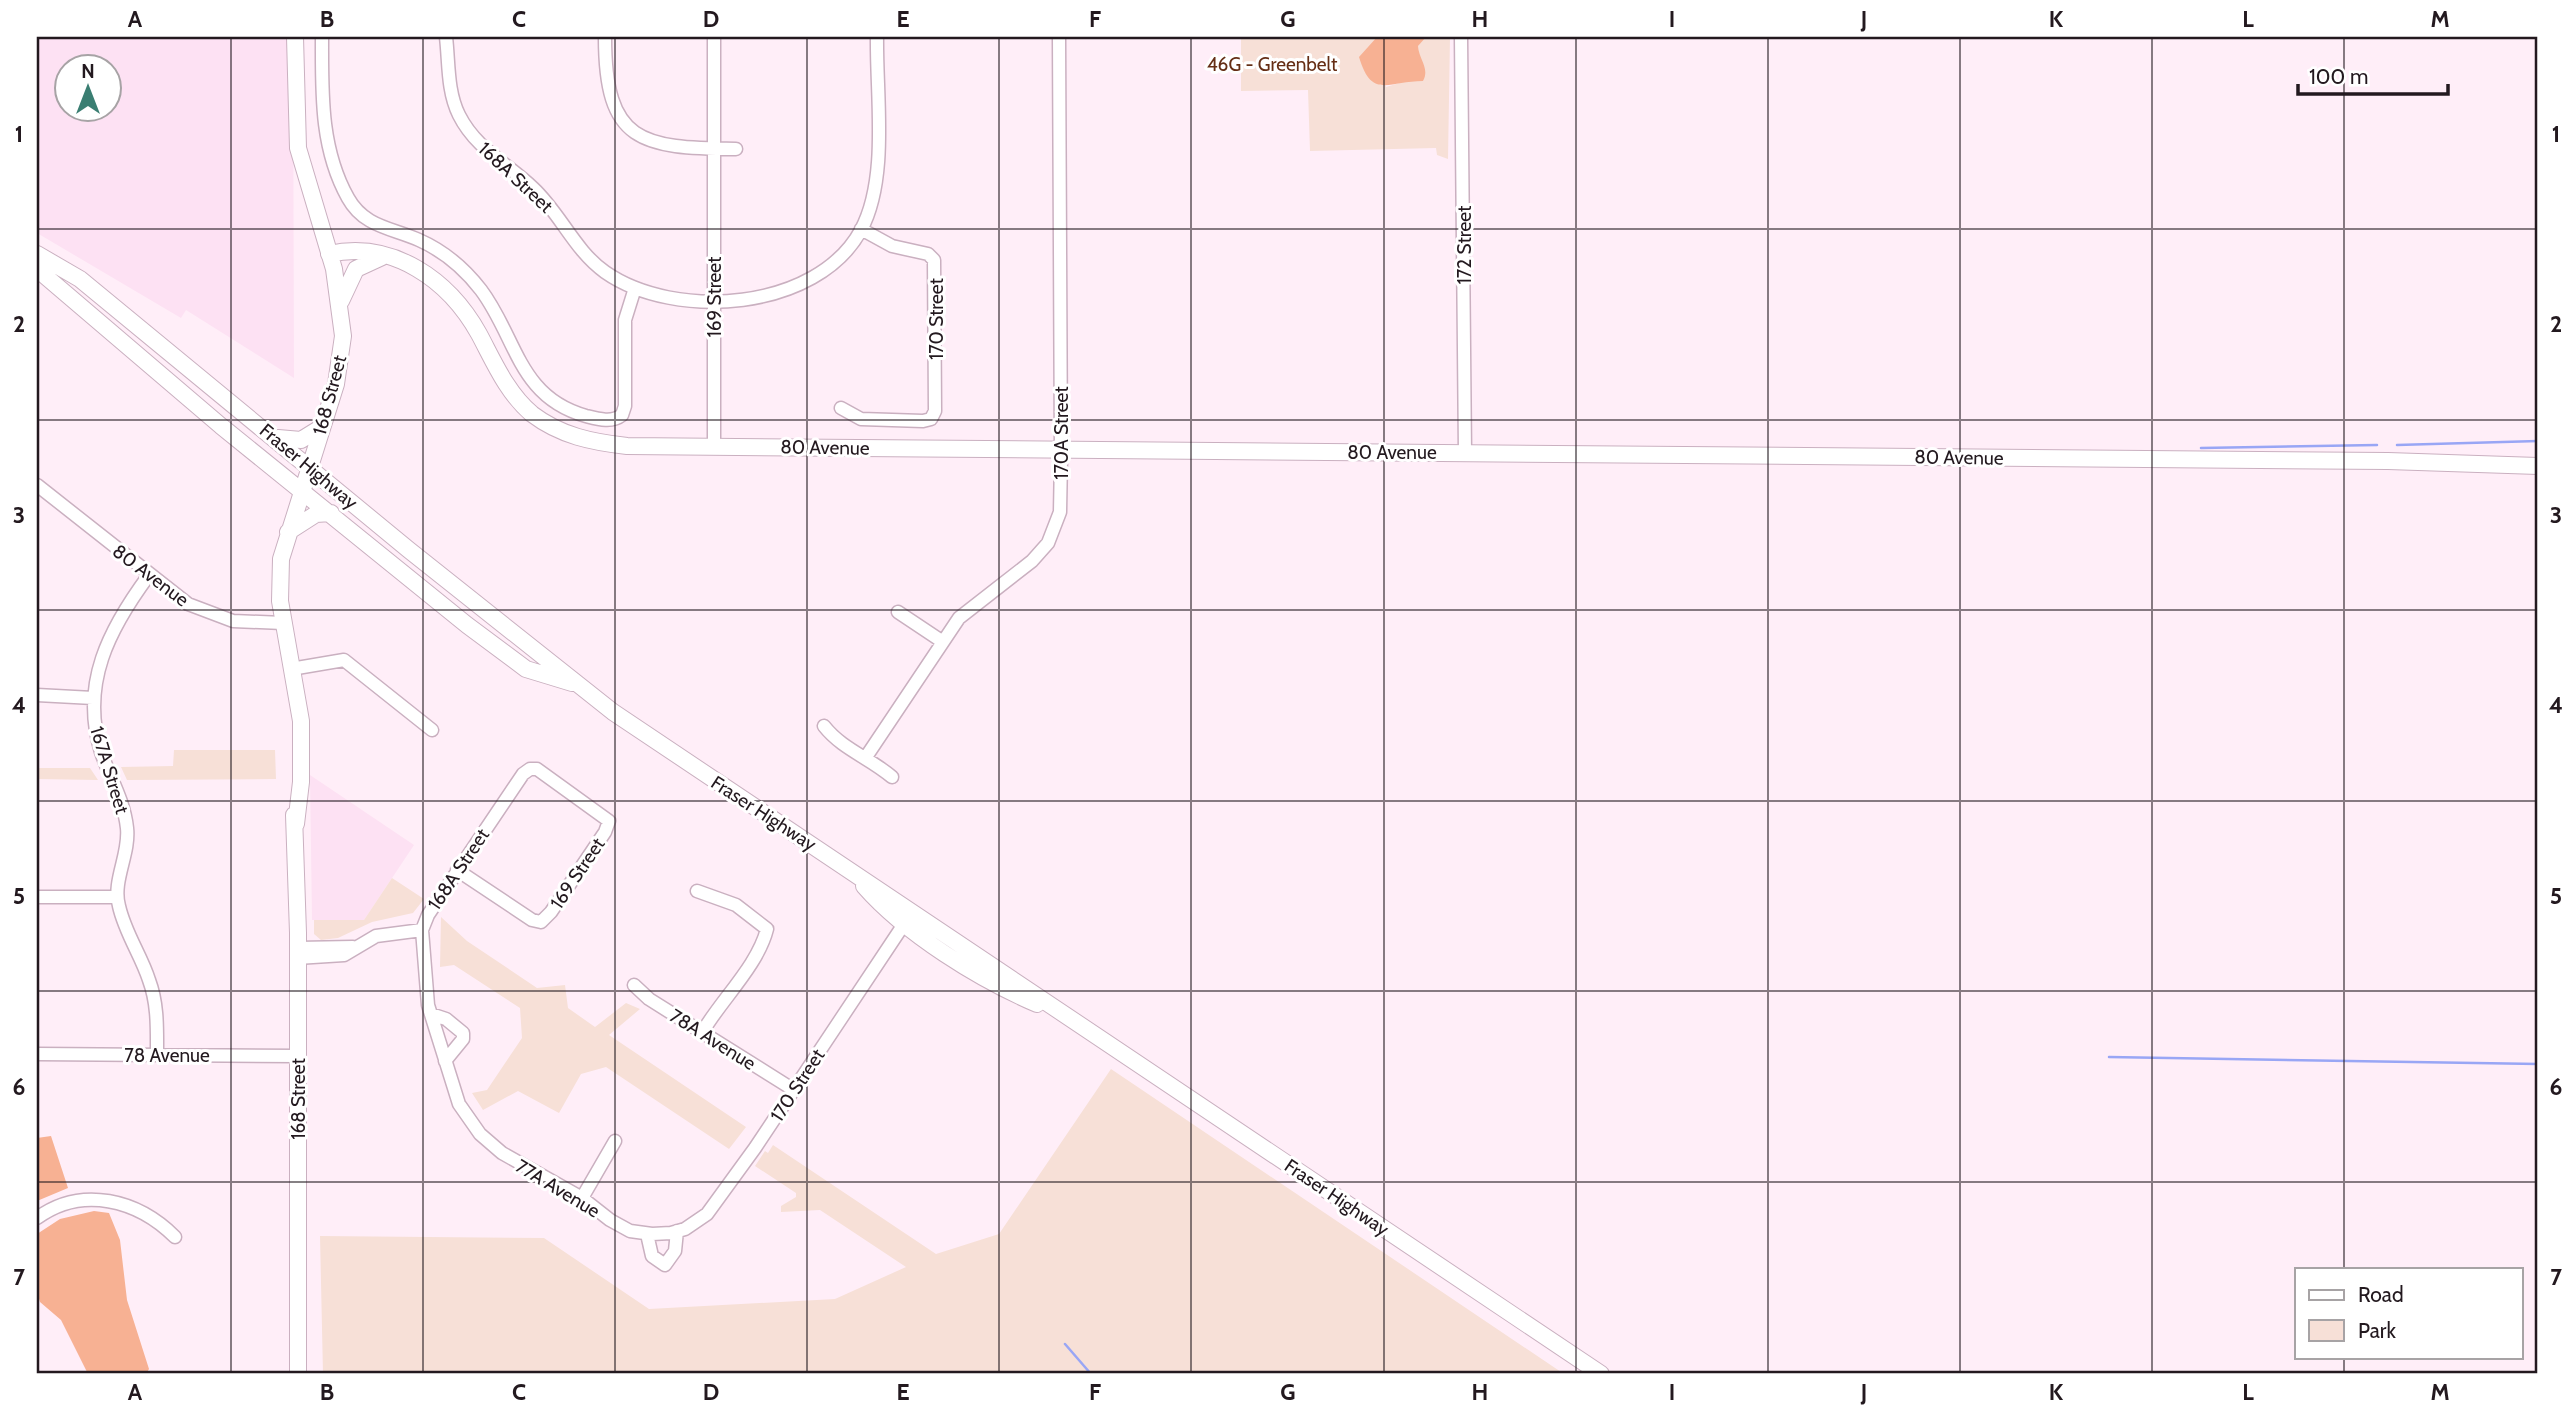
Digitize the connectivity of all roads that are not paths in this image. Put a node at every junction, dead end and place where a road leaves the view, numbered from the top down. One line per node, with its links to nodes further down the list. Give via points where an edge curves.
1 (295, 37): 13 (main road, 168 Street, via 297,141)
2 (322, 37): 16 (street, via 327,141 355,209 367,220 430,245 459,266 490,303 531,381 560,405 593,418 616,419 625,410 625,320)
3 (446, 37): 16 (street, 168A Street, via 452,96 470,133 536,191 598,266)
4 (605, 37): 9 (street, via 607,89 629,127 664,146)
5 (714, 37): 9 (street, 169 Street)
6 (877, 37): 11 (street, via 876,176)
7 (1059, 37): 23 (street, 170A Street)
8 (1461, 37): 24 (street, 172 Street)
9 (715, 149): 10 (street); 17 (street, 169 Street)
10 (736, 149)
11 (861, 229): 17 (street, 168A Street, via 824,271 795,288 761,297); 19 (street, 170 Street, via 892,246 928,254 934,260 936,401 933,417 923,421 861,419)
12 (37, 254): 21 (main road, Fraser Highway, via 80,279)
13 (329, 254): 14 (main road, 80 Avenue, via 346,250); 18 (main road, 168 Street)
14 (391, 257): 18 (main road, via 377,257 356,269); 22 (main road, 80 Avenue, via 424,272 453,297 513,393 530,412 552,426 594,442 627,446)
15 (37, 269): 28 (main road, Fraser Highway)
16 (635, 288): 17 (street, 168A Street, via 664,297)
17 (714, 300): 22 (street, 169 Street)
18 (340, 303): 20 (main road, 168 Street, via 342,353)
19 (841, 408)
20 (322, 427): 21 (main road, via 293,442); 25 (main road, 168 Street)
21 (275, 437): 25 (main road, Fraser Highway)
22 (714, 445): 23 (main road, 80 Avenue)
23 (1061, 449): 24 (main road, 80 Avenue); 34 (street, 170A Street, via 1060,512 1051,539 1036,557 959,618)
24 (1465, 453): 26 (main road, 80 Avenue, via 2362,460)
25 (309, 466): 28 (main road, 168 Street); 36 (main road, Fraser Highway)
26 (2538, 466)
27 (37, 485): 31 (street, 80 Avenue)
28 (301, 489): 29 (main road, Fraser Highway); 30 (main road, 168 Street)
29 (331, 513): 30 (main road, via 316,514); 36 (main road, Fraser Highway, via 526,669)
30 (288, 532): 33 (main road, 168 Street, via 280,577)
31 (149, 575): 33 (street, 80 Avenue, via 199,610 233,621); 38 (street, 167A Street, via 110,631)
32 (898, 612): 34 (street)
33 (283, 623): 35 (main road, 168 Street)
34 (943, 642): 41 (street, 170A Street)
35 (291, 669): 40 (street, via 344,660); 51 (main road, 168 Street, via 290,783 296,824)
36 (577, 684): 44 (main road, Fraser Highway, via 694,768)
37 (37, 695): 38 (street)
38 (93, 698): 48 (street, 167A Street, via 100,750 127,826 127,850)
39 (824, 726): 41 (street, via 843,745)
40 (432, 730)
41 (866, 757): 43 (street)
42 (530, 769): 45 (street, 168A Street); 45 (street, 169 Street, via 537,769 609,821 551,912 541,922 532,920)
43 (892, 777)
44 (849, 869): 49 (main road, Fraser Highway, via 888,914); 53 (main road, Fraser Highway)
45 (457, 870): 50 (street, 168A Street)
46 (697, 891): 57 (street, via 736,905 767,929 751,964)
47 (37, 897): 48 (street)
48 (116, 897): 59 (street, 167A Street, via 152,989)
49 (904, 925): 52 (main road, Fraser Highway); 62 (street, 170 Street)
50 (422, 930): 51 (street, via 383,934 353,947); 55 (street, 168A Street)
51 (298, 953): 60 (main road, 168 Street)
52 (947, 953): 53 (main road, via 987,970); 56 (main road, Fraser Highway, via 997,987)
53 (996, 968): 56 (main road, Fraser Highway)
54 (634, 985): 57 (street, 78A Avenue)
55 (431, 1014): 61 (street, 168A Street); 61 (street, via 463,1033)
56 (1072, 1019): 71 (main road, Fraser Highway)
57 (703, 1031): 62 (street, 78A Avenue)
58 (37, 1054): 59 (street, 78 Avenue)
59 (156, 1054): 60 (street, 78 Avenue)
60 (298, 1056): 70 (main road, 168 Street)
61 (445, 1060): 63 (street, 168A Street)
62 (794, 1090): 67 (street, 170 Street, via 713,1207)
63 (459, 1104): 65 (street, 77A Avenue, via 494,1147)
64 (615, 1142): 65 (street)
65 (582, 1198): 68 (street, 77A Avenue, via 620,1226)
66 (37, 1218): 69 (street, via 72,1201 108,1200 149,1216)
67 (677, 1231): 68 (street, 77A Avenue); 68 (street, via 675,1251 665,1265 652,1256)
68 (647, 1234)
69 (175, 1237)
70 (298, 1374)
71 (1601, 1374)

